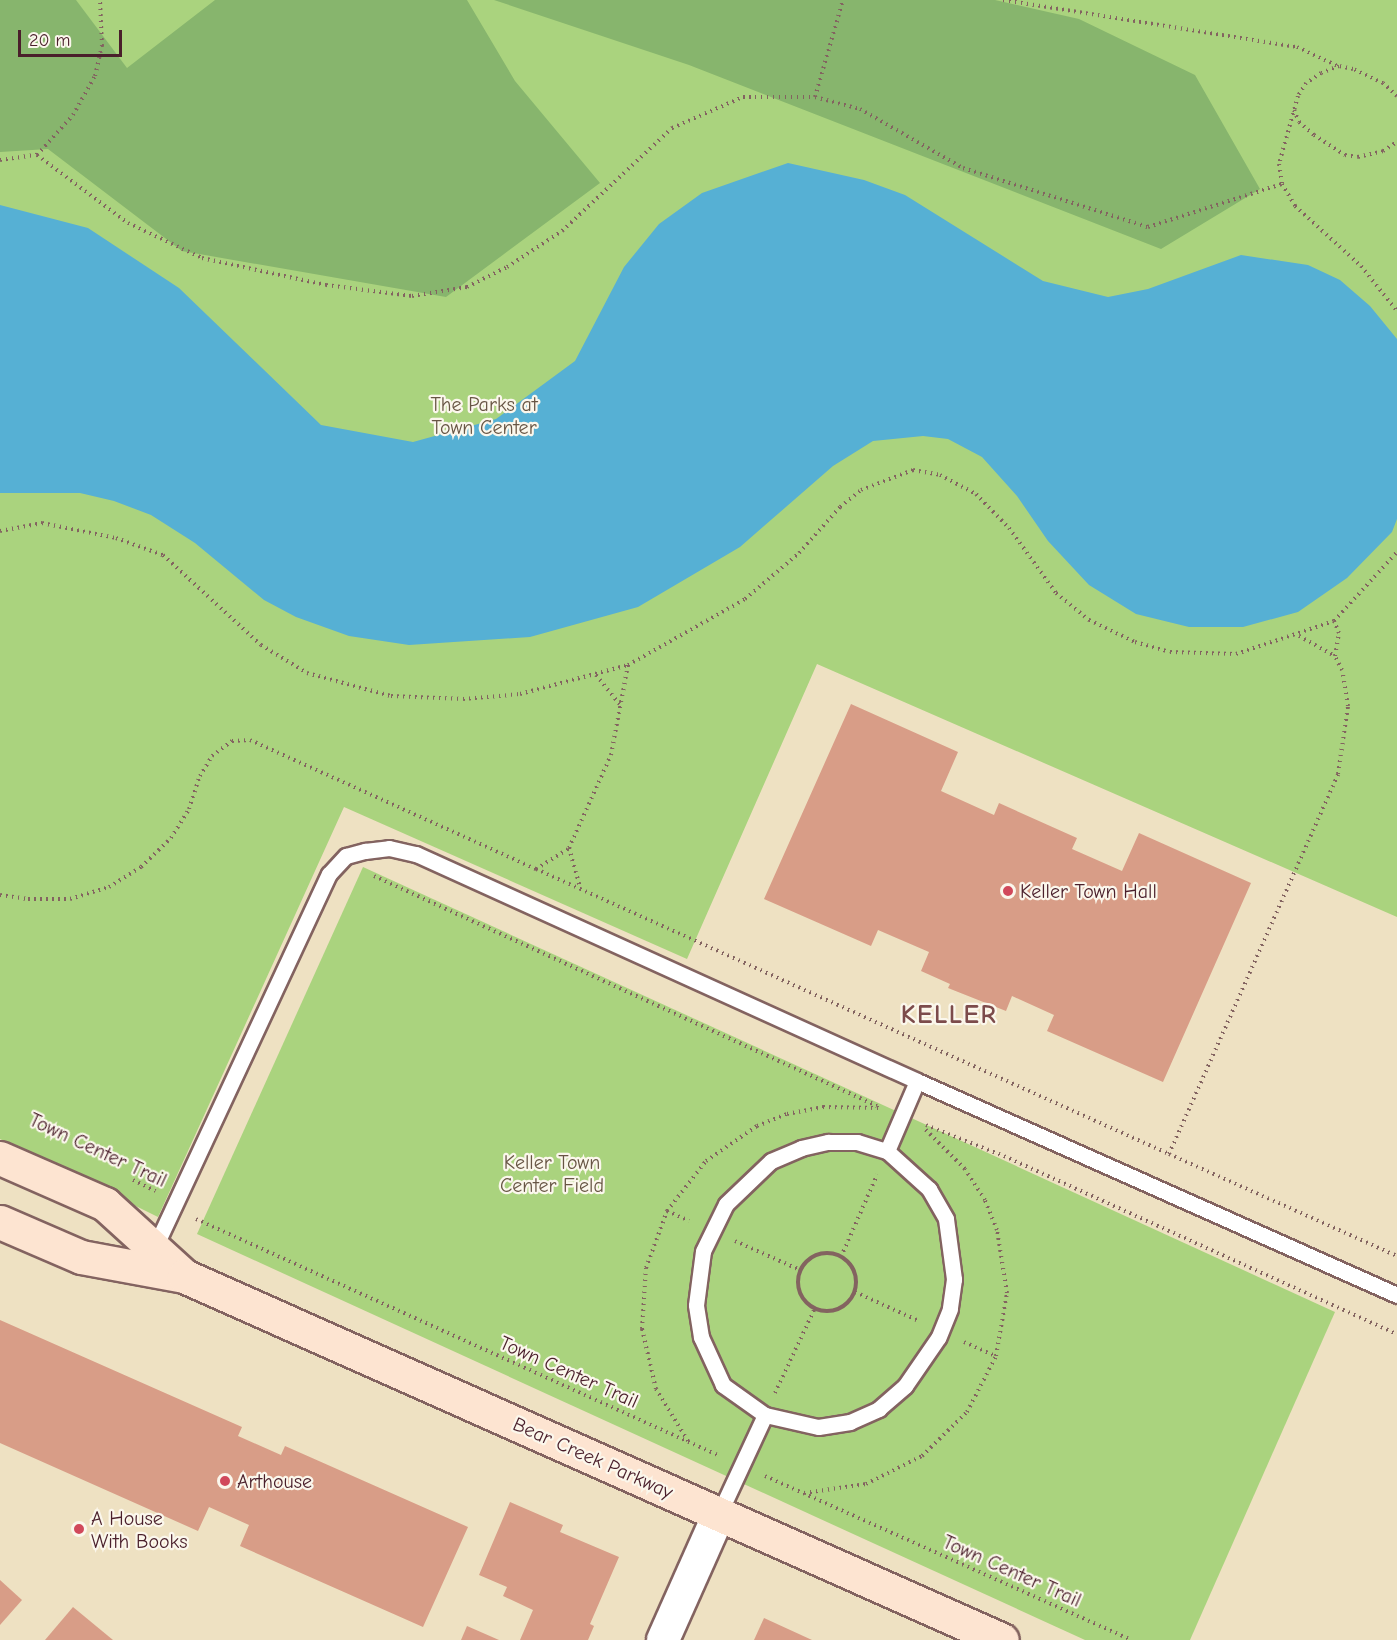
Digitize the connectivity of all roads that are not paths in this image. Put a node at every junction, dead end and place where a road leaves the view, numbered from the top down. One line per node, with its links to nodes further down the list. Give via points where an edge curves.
1 (917, 1081): 2 (lane); 5 (lane, via 416,854 389,848 345,856 329,874); 7 (lane)
2 (887, 1151): 8 (lane, via 929,1189 946,1219 954,1279 950,1309 938,1338 905,1386 879,1409 850,1422 818,1427); 8 (lane, via 857,1142 801,1148 771,1161 749,1179 713,1225 698,1277 696,1305 701,1337 723,1385)
3 (0, 1158): 5 (main road, Bear Creek Parkway, via 105,1204)
4 (0, 1222): 6 (main road, Bear Creek Parkway, via 81,1257)
5 (154, 1250): 6 (main road, Bear Creek Parkway)
6 (184, 1276): 9 (main road, Bear Creek Parkway)
7 (1397, 1295)
8 (765, 1415): 9 (lane)
9 (719, 1514): 10 (street); 11 (main road, Bear Creek Parkway)
10 (663, 1640)
11 (1002, 1640)

